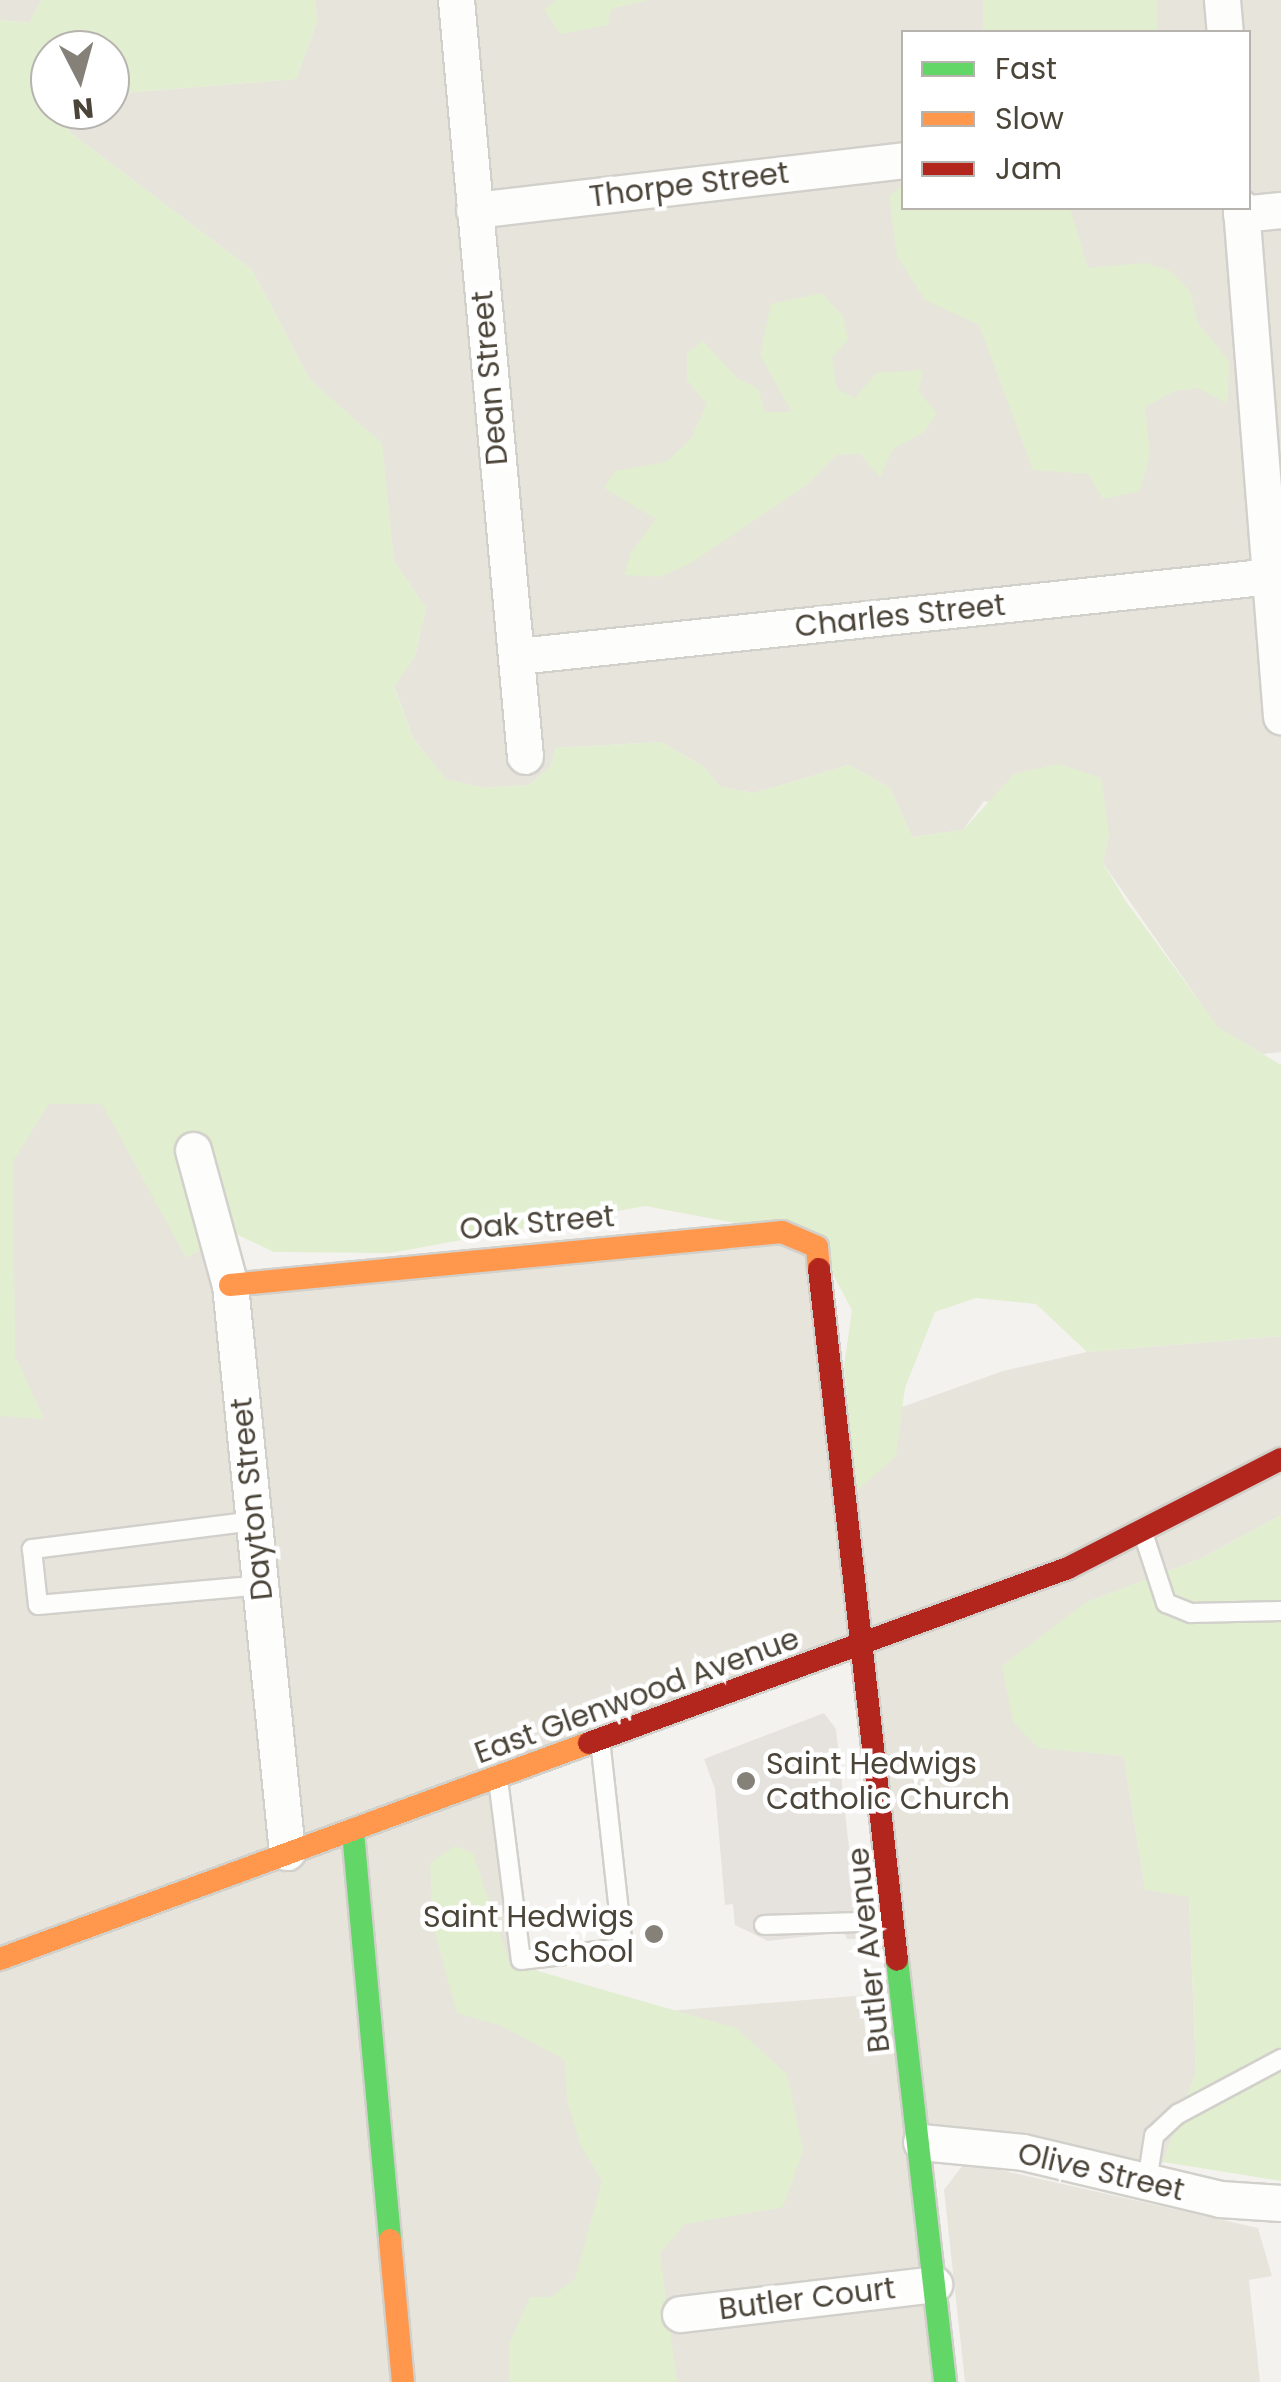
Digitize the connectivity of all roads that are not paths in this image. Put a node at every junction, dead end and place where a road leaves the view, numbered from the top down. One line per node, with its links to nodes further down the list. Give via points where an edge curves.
1 (456, 0): 5 (street, Dean Street)
2 (1222, 0): 3 (street)
3 (1225, 30)
4 (901, 160): 5 (street, Thorpe Street)
5 (474, 210): 9 (street, Dean Street)
6 (1281, 210): 7 (street)
7 (1241, 211): 8 (street)
8 (1275, 576): 9 (street, Charles Street); 10 (street)
9 (518, 656): 11 (street, Dean Street)
10 (1281, 716)
11 (525, 756)
12 (193, 1150): 14 (street, Dayton Street)
13 (825, 1273): 14 (street, Oak Street, via 818,1247 782,1232); 20 (street, Butler Avenue)
14 (230, 1285): 16 (street, Dayton Street)
15 (1281, 1459): 17 (street, East Glenwood Avenue)
16 (254, 1521): 18 (street, Dayton Street); 18 (lane, via 32,1550 38,1604)
17 (1143, 1532): 19 (lane, via 1166,1603 1191,1613); 20 (street, East Glenwood Avenue)
18 (260, 1586): 24 (street, Dayton Street)
19 (1281, 1610)
20 (862, 1646): 21 (street, East Glenwood Avenue); 25 (street, Butler Avenue)
21 (600, 1741): 22 (street, East Glenwood Avenue); 22 (lane, via 624,1948 522,1960)
22 (498, 1778): 23 (street, East Glenwood Avenue)
23 (353, 1832): 24 (street, East Glenwood Avenue); 34 (street)
24 (286, 1852): 27 (street, East Glenwood Avenue)
25 (896, 1921): 26 (lane); 29 (street, Butler Avenue)
26 (764, 1925)
27 (0, 1960)
28 (1281, 2059): 30 (lane, via 1178,2114 1154,2136)
29 (921, 2142): 30 (street, Olive Street, via 1023,2152); 32 (street, Butler Avenue)
30 (1147, 2182): 31 (street, Olive Street, via 1220,2199)
31 (1281, 2203)
32 (934, 2284): 33 (street, Butler Court); 35 (street, Butler Avenue)
33 (680, 2314)
34 (403, 2382)
35 (945, 2382)

